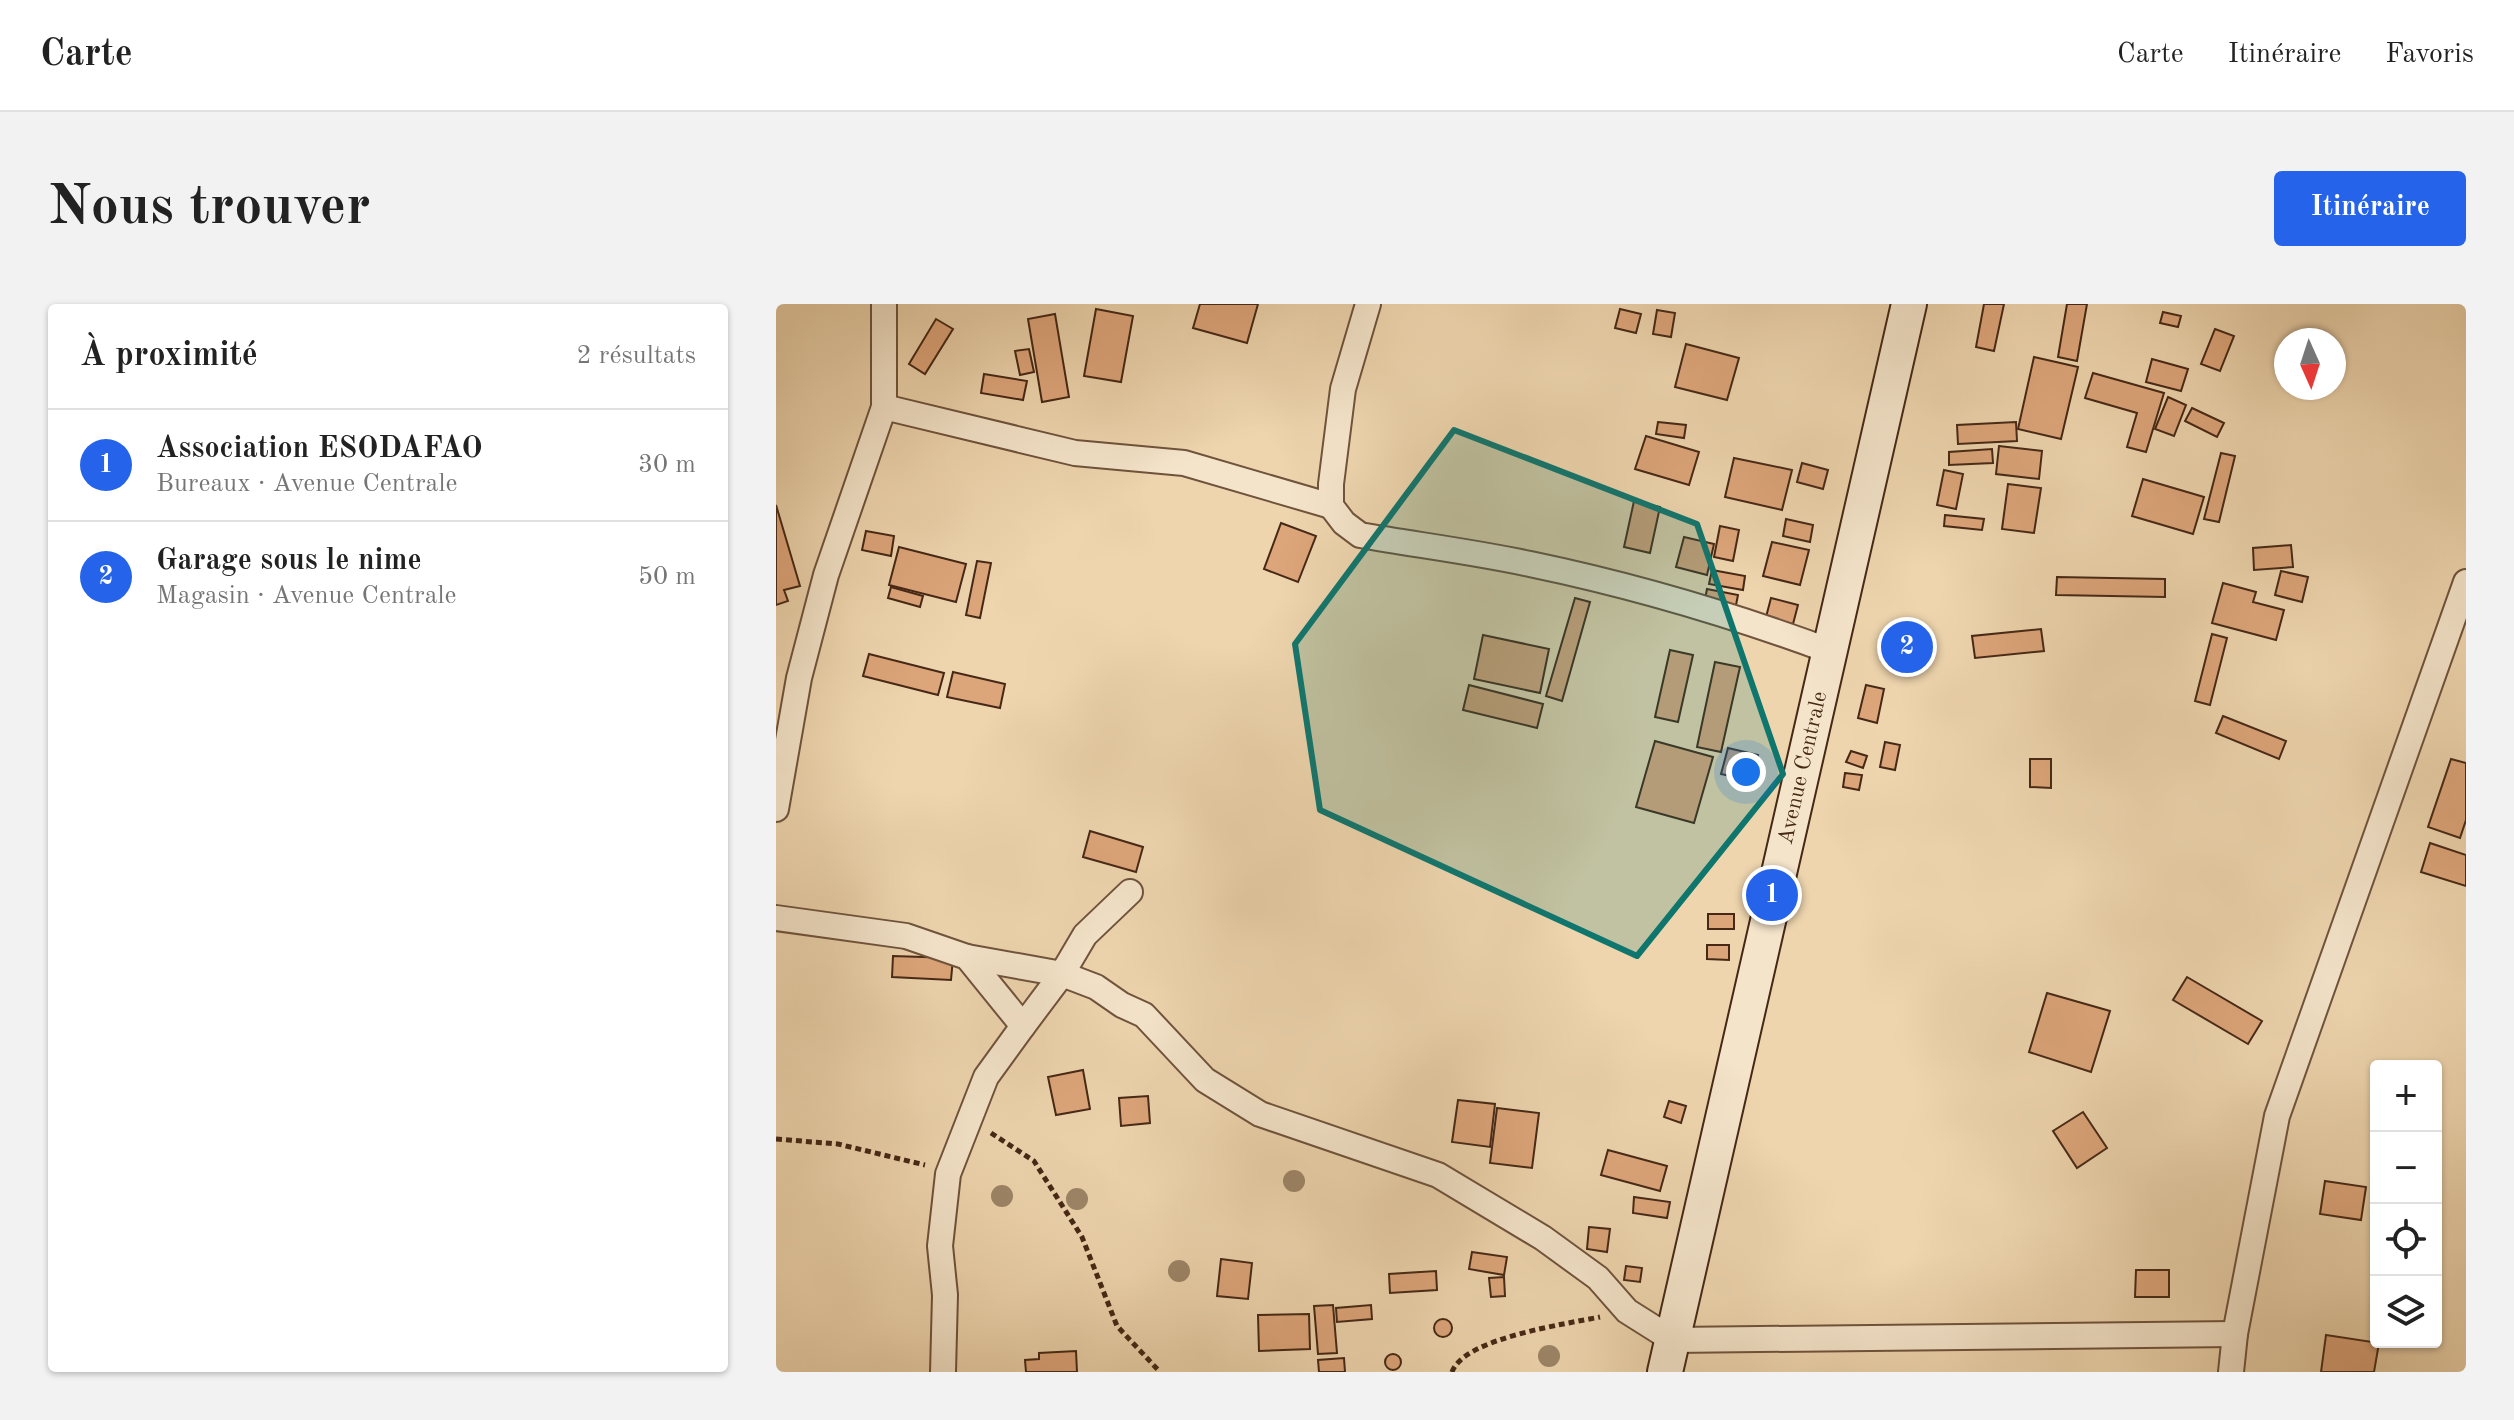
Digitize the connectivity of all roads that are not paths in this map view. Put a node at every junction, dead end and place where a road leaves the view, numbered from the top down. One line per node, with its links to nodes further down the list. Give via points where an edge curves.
1 (884, 304): 4 (street)
2 (1368, 304): 5 (street, via 1343,389)
3 (1909, 304): 7 (main road, Avenue Centrale)
4 (884, 407): 5 (street, via 1075,453 1184,463); 8 (street, via 826,575 799,678)
5 (1331, 506): 7 (street, via 1360,535 1531,564 1771,629)
6 (2466, 582): 14 (street, via 2277,1116)
7 (1830, 651): 15 (main road, Avenue Centrale)
8 (776, 809)
9 (1130, 892): 12 (street, via 1085,935)
10 (776, 918): 11 (street, via 906,936)
11 (967, 957): 12 (street); 13 (street)
12 (1062, 974): 13 (street); 15 (street, via 1144,1015 1205,1080 1260,1114 1438,1175 1543,1238 1598,1278)
13 (1023, 1026): 16 (street, via 986,1077 948,1174 940,1246)
14 (2235, 1334): 15 (street); 17 (street)
15 (1669, 1356)
16 (943, 1372)
17 (2231, 1372)

